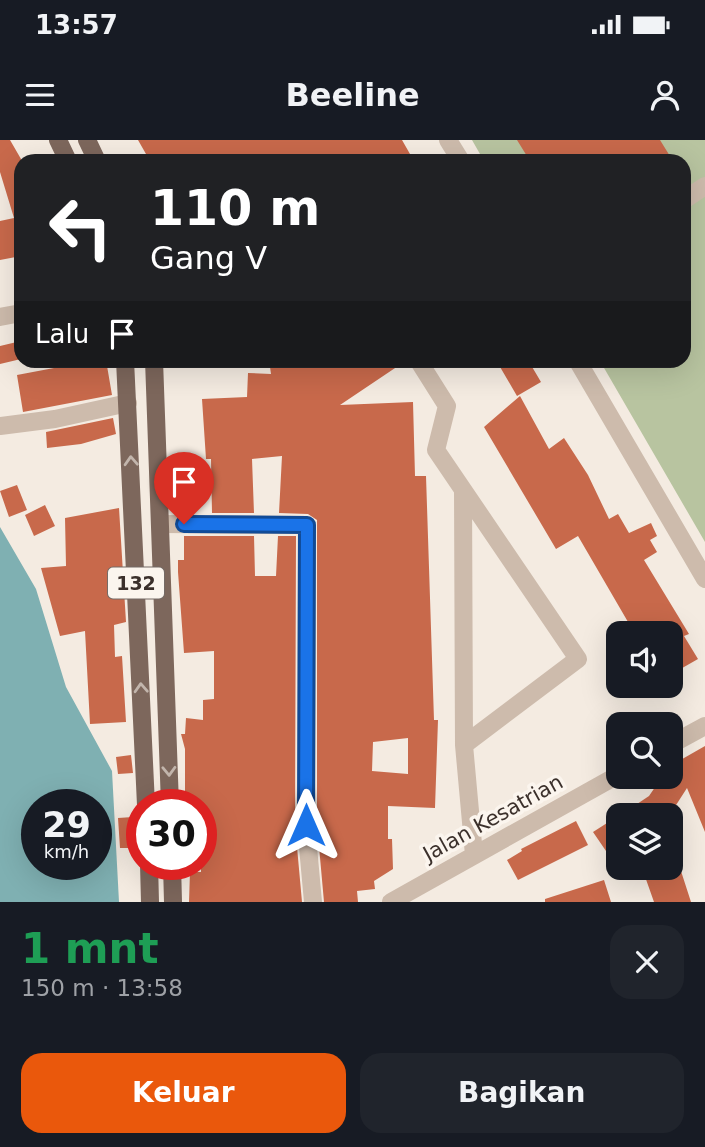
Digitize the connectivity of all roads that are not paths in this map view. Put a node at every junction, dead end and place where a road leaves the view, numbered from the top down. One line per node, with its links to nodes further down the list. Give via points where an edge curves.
1 (126, 368): 5 (main road, 132)
2 (154, 368): 8 (main road, 132)
3 (423, 368): 7 (street, via 447,406 436,450)
4 (582, 368): 9 (street)
5 (128, 403): 6 (street); 11 (main road, 132, one-way to 5)
6 (0, 426)
7 (463, 490): 14 (street); 14 (street, via 578,659)
8 (160, 524): 10 (main road, 132); 23 (street, via 307,525 306,825)
9 (705, 579)
10 (167, 722): 11 (main road); 17 (main road, 132, one-way to 17)
11 (143, 724): 16 (main road, 132)
12 (705, 726): 13 (street)
13 (683, 738)
14 (464, 745): 18 (street)
15 (606, 782): 18 (street, Jalan Kesatrian)
16 (145, 789)
17 (169, 789)
18 (474, 855): 24 (street, Jalan Kesatrian)
19 (149, 880): 21 (main road)
20 (172, 880): 22 (main road)
21 (150, 902)
22 (173, 902)
23 (313, 902)
24 (391, 902)

